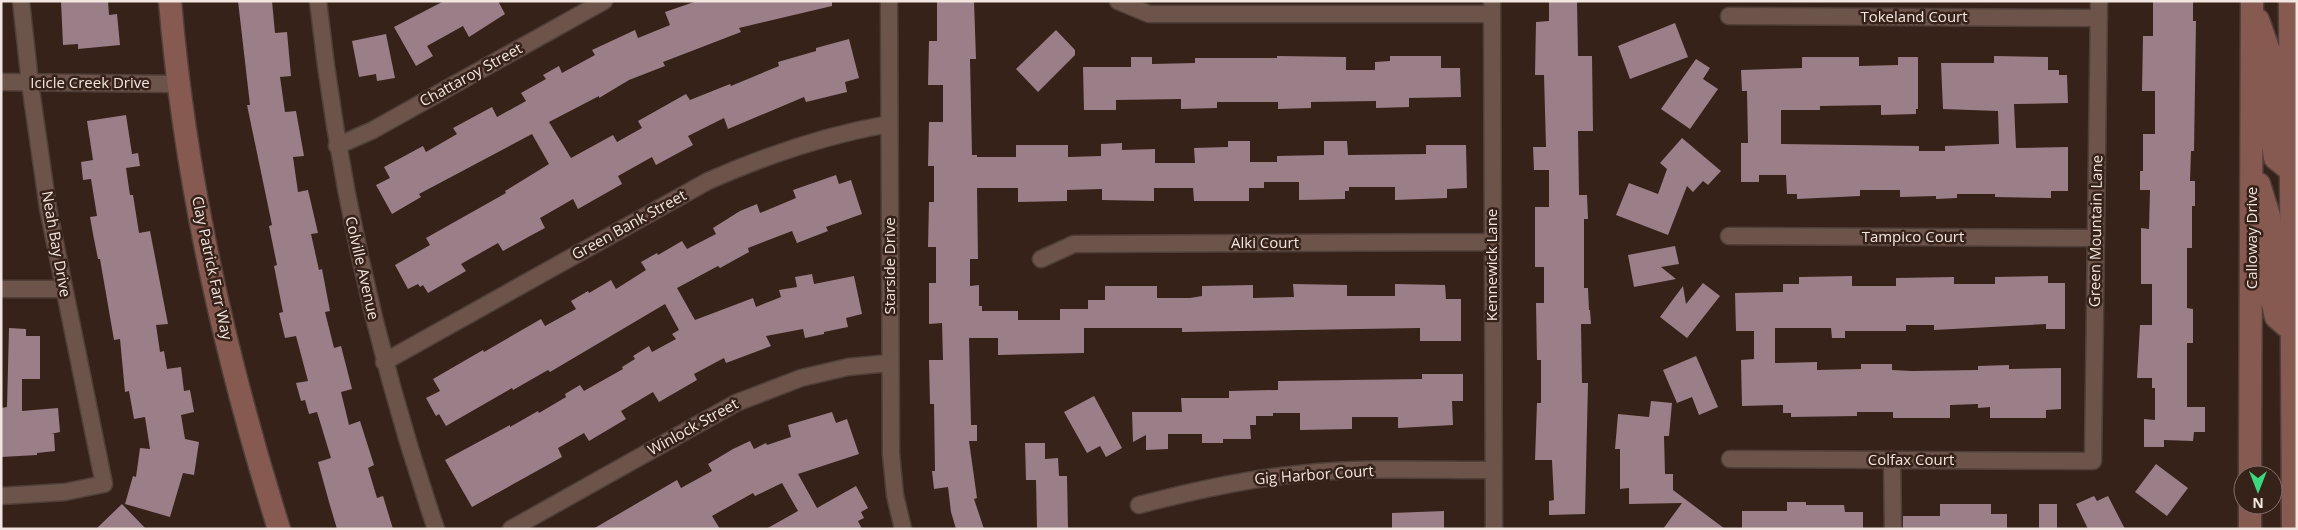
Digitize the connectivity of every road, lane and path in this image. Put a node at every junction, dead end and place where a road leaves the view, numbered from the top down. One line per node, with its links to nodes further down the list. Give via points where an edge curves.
1 (22, 1): 13 (street, Neah Bay Drive)
2 (170, 1): 14 (main road, Clay Patrick Farr Way)
3 (318, 1): 16 (street, Colville Avenue)
4 (604, 1): 16 (street, Chattaroy Street, via 373,130)
5 (889, 1): 15 (street, Starside Drive)
6 (1118, 1): 9 (street, via 1149,14)
7 (2290, 1): 18 (main road)
8 (2252, 3): 17 (main road, Calloway Drive); 18 (main road, via 2270,54 2271,130 2275,158)
9 (1492, 7): 21 (street, Kennewick Lane)
10 (2099, 9): 11 (street, Tokeland Court); 20 (street, Green Mountain Lane)
11 (1729, 16)
12 (1, 82): 13 (street, Icicle Creek Drive)
13 (30, 83): 14 (street, Icicle Creek Drive); 24 (street, Neah Bay Drive, via 48,208)
14 (179, 84): 36 (main road, Clay Patrick Farr Way, via 190,160 233,370)
15 (889, 124): 26 (street, Green Bank Street, via 807,142 757,159 708,181); 27 (street, Starside Drive)
16 (337, 146): 26 (street, Colville Avenue, via 355,243)
17 (2252, 164): 25 (main road, via 2269,216 2274,310 2276,317); 31 (main road, Calloway Drive)
18 (2290, 170): 25 (main road)
19 (1729, 236): 20 (street, Tampico Court)
20 (2096, 238): 30 (street, Green Mountain Lane)
21 (1492, 242): 22 (street, Alki Court, via 1074,244); 32 (street, Kennewick Lane)
22 (1041, 259)
23 (1, 289): 24 (street)
24 (64, 289): 33 (street, Neah Bay Drive, via 104,484 65,492)
25 (2291, 330): 43 (main road)
26 (384, 362): 37 (street, Colville Avenue)
27 (890, 363): 38 (street, Winlock Street, via 848,367 760,392); 39 (street, Starside Drive, via 891,454 895,495)
28 (1730, 460): 29 (street, Colfax Court)
29 (1892, 460): 30 (street, Colfax Court); 41 (street)
30 (2093, 461)
31 (2250, 465)
32 (1493, 470): 34 (street, Gig Harbor Court, via 1300,473 1244,480); 40 (street, Kennewick Lane)
33 (1, 496)
34 (1139, 505)
35 (2250, 515): 42 (main road)
36 (280, 529)
37 (436, 529)
38 (511, 529)
39 (903, 529)
40 (1494, 529)
41 (1893, 529)
42 (2250, 529)
43 (2293, 529)

